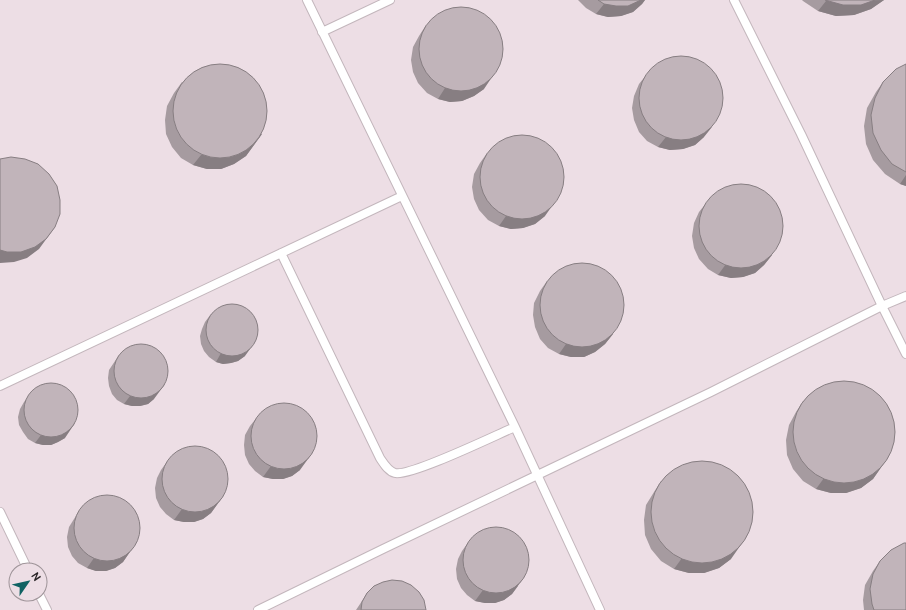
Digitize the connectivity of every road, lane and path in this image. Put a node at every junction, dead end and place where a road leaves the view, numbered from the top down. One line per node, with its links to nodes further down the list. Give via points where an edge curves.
1 (307, 0): 4 (lane)
2 (390, 0): 4 (lane)
3 (734, 0): 8 (lane)
4 (322, 32): 5 (lane)
5 (402, 196): 6 (lane); 11 (lane)
6 (281, 253): 10 (lane); 11 (lane, via 387,468 396,473 408,472)
7 (906, 296): 8 (lane)
8 (882, 306): 9 (lane); 12 (lane, via 711,392)
9 (906, 354)
10 (0, 386)
11 (515, 427): 12 (lane)
12 (537, 474): 15 (lane); 16 (lane)
13 (0, 512): 14 (lane)
14 (24, 562)
15 (258, 610)
16 (600, 610)

